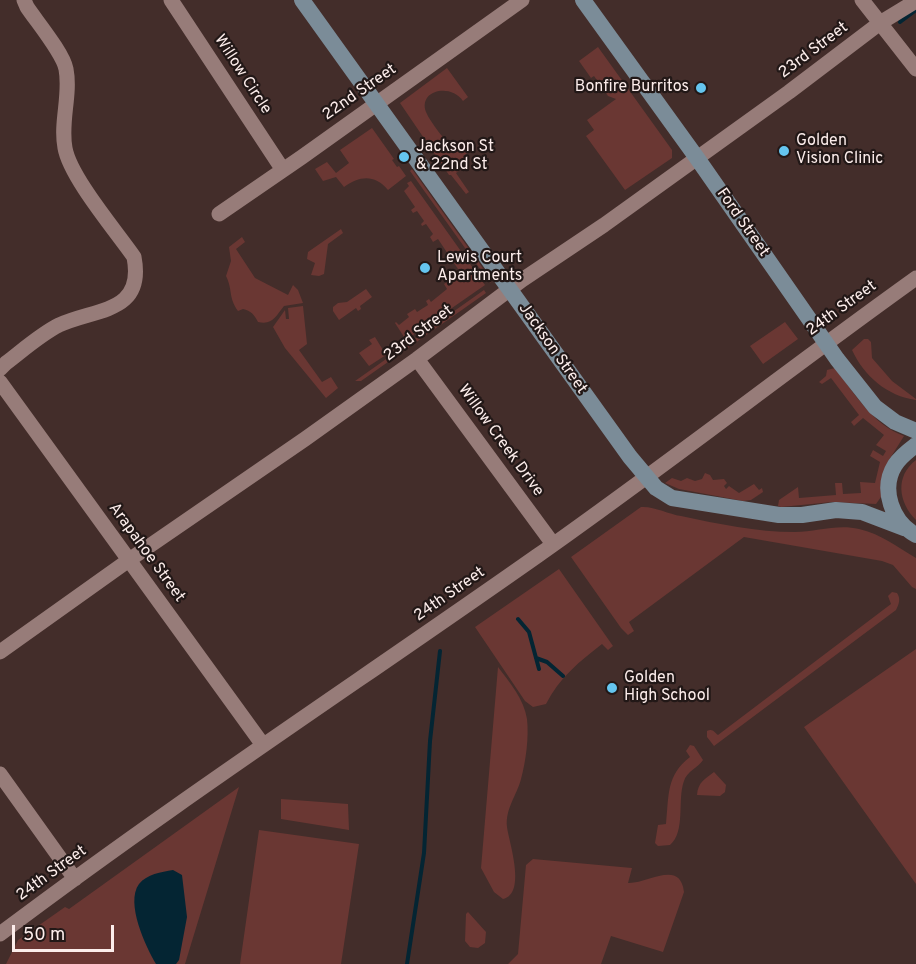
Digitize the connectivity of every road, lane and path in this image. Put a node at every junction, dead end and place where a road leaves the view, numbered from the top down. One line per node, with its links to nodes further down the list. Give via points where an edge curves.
1 (24, 0): 18 (street, via 64,61 65,150 77,176 134,257 135,278 129,293 112,309 57,327)
2 (171, 0): 12 (street, Willow Circle)
3 (302, 0): 10 (main road, Jackson Street)
4 (522, 0): 10 (street, 22nd Street)
5 (583, 0): 11 (main road, Ford Street)
6 (862, 0): 8 (street)
7 (916, 1): 8 (street, 23rd Street)
8 (880, 23): 9 (street); 11 (street, 23rd Street)
9 (916, 69)
10 (375, 104): 12 (street, 22nd Street); 15 (main road, Jackson Street)
11 (697, 158): 15 (street, 23rd Street); 16 (main road, Ford Street)
12 (283, 170): 13 (street, 22nd Street)
13 (219, 214)
14 (916, 278): 16 (street, 24th Street)
15 (510, 289): 17 (street, 23rd Street); 22 (main road, Jackson Street)
16 (825, 343): 20 (main road, Ford Street, via 874,407); 22 (street, 24th Street)
17 (417, 358): 24 (street, Willow Creek Drive); 25 (street, 23rd Street)
18 (0, 369)
19 (0, 382): 25 (street, Arapahoe Street)
20 (916, 431)
21 (916, 445): 23 (main road, via 902,455 889,480 894,513)
22 (645, 476): 23 (main road, Jackson Street, via 663,494 686,501 779,515 862,512); 24 (street, 24th Street)
23 (910, 532)
24 (553, 544): 27 (street, 24th Street)
25 (129, 560): 26 (street, 23rd Street); 27 (street, Arapahoe Street)
26 (0, 652)
27 (263, 745): 29 (street, 24th Street)
28 (0, 774): 29 (street)
29 (75, 879): 30 (street, 24th Street)
30 (0, 934)

